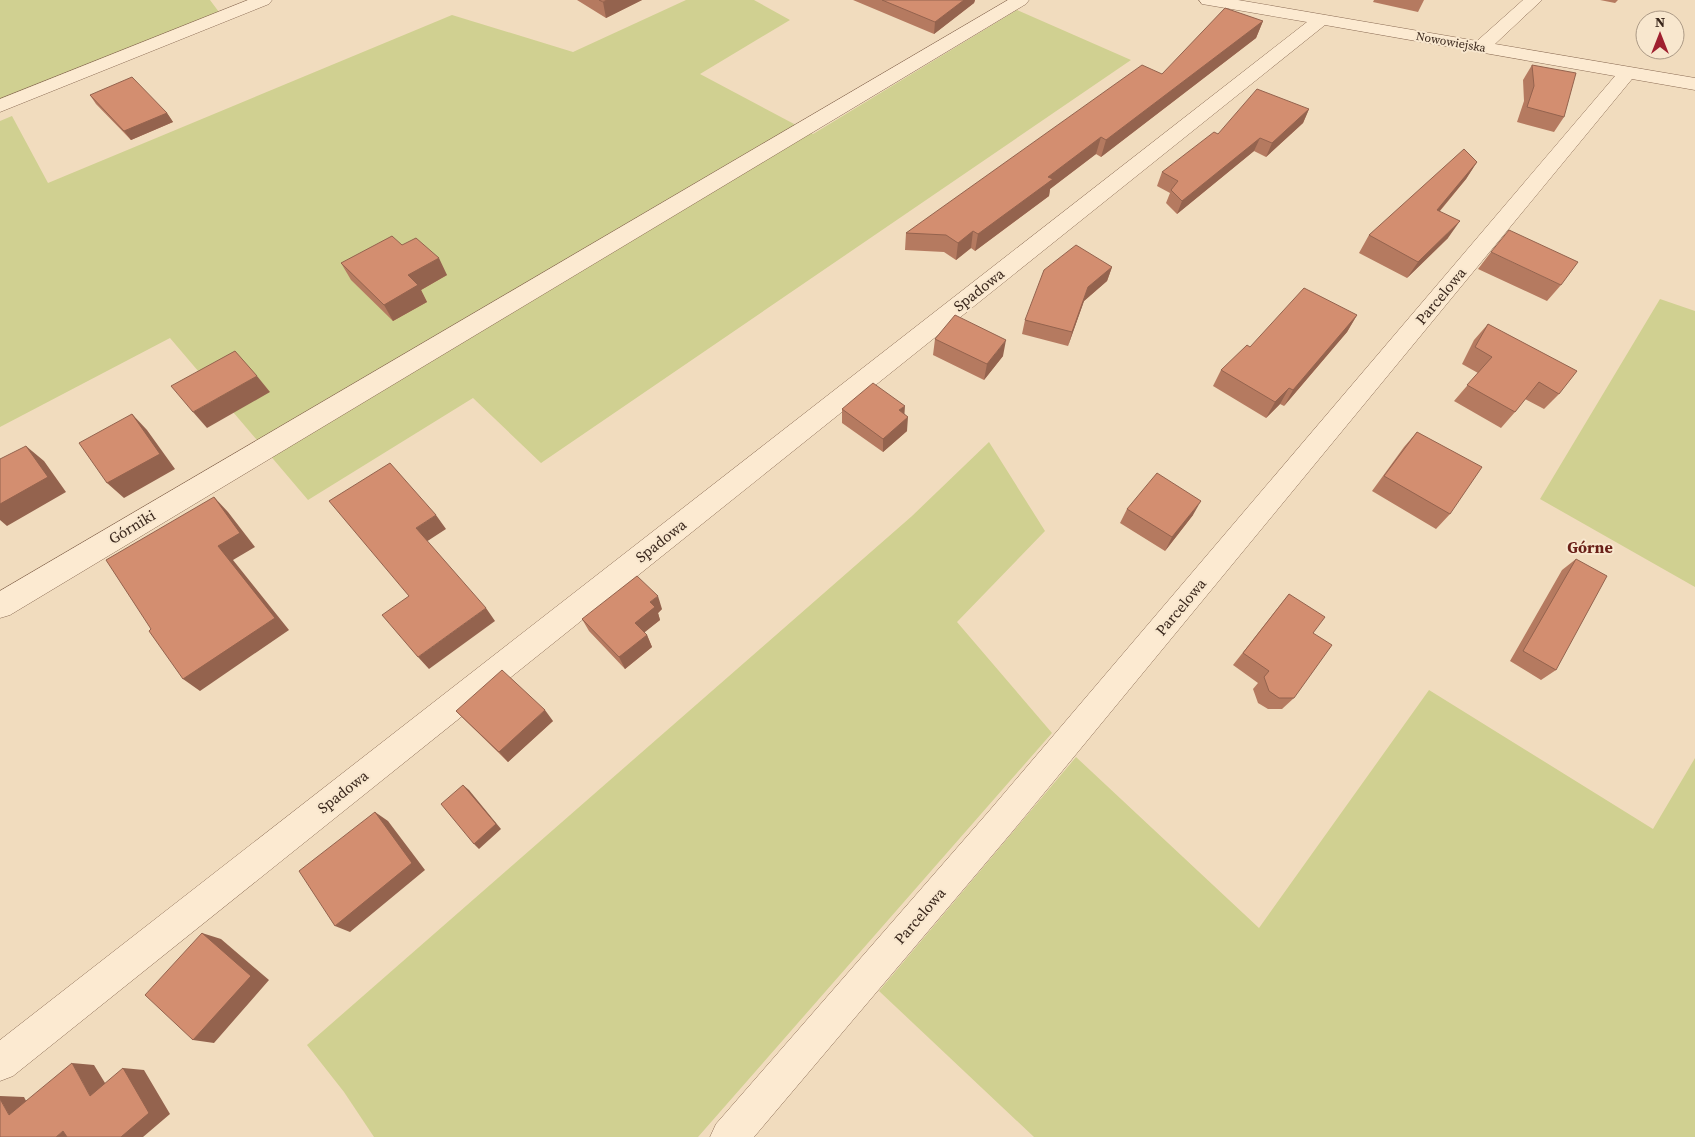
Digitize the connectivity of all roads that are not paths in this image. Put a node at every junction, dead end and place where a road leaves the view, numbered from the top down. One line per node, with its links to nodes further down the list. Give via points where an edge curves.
1 (262, 0): 9 (street)
2 (1020, 0): 10 (street, Górniki)
3 (1208, 0): 5 (street, Nowowiejska)
4 (1533, 0): 6 (street)
5 (1322, 19): 6 (street, Nowowiejska); 11 (street, Spadowa)
6 (1481, 47): 7 (street, Nowowiejska)
7 (1628, 72): 8 (street, Nowowiejska); 12 (street, Parcelowa, via 1001,822)
8 (1695, 84)
9 (0, 106)
10 (0, 606)
11 (0, 1063)
12 (729, 1137)

